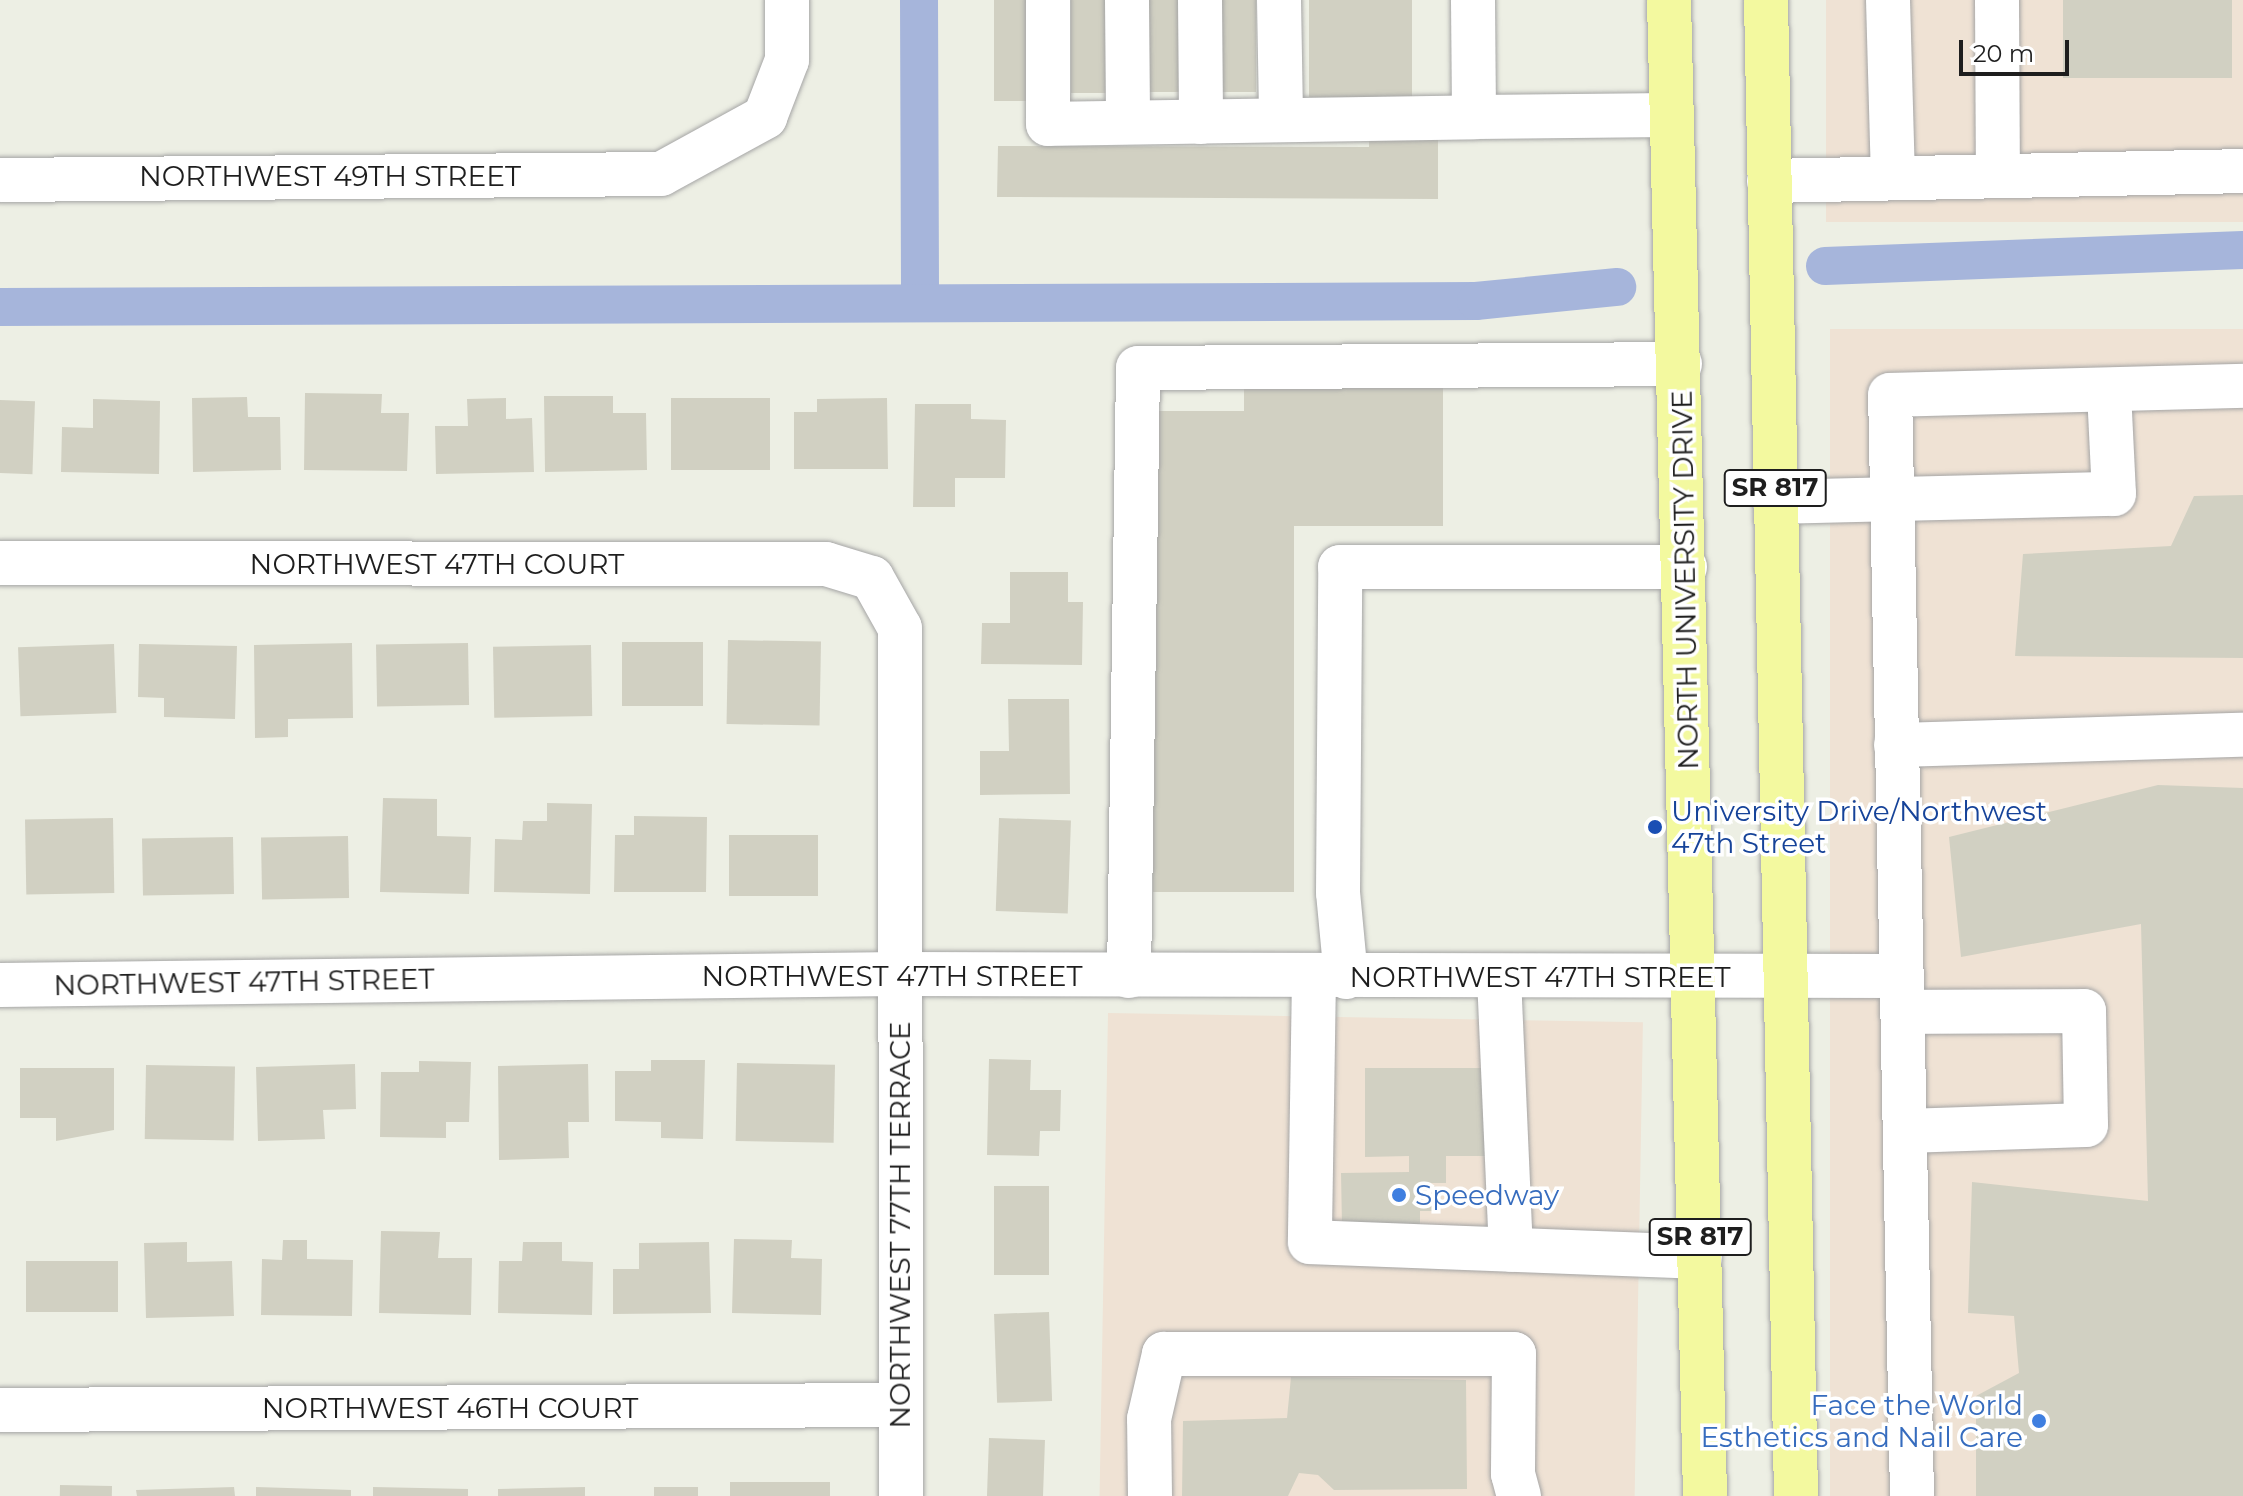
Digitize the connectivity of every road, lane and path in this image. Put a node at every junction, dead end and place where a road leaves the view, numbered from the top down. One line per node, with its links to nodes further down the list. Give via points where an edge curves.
1 (787, 0): 19 (street, NORTHWEST 49TH STREET, via 787,60 765,117 661,174)
2 (1048, 0): 14 (street, via 1048,124)
3 (1127, 0): 14 (street)
4 (1200, 0): 15 (street)
5 (1279, 0): 13 (street)
6 (1473, 0): 12 (street)
7 (1669, 0): 11 (main road, NORTH UNIVERSITY DRIVE / SR 817)
8 (1766, 0): 20 (main road, SR 817)
9 (1888, 0): 18 (street)
10 (1997, 0): 17 (street)
11 (1672, 115): 12 (street); 21 (main road, NORTH UNIVERSITY DRIVE / SR 817)
12 (1474, 117): 13 (street)
13 (1281, 119): 15 (street)
14 (1128, 122): 15 (street)
15 (1201, 122)
16 (2243, 171): 17 (street)
17 (1998, 176): 18 (street)
18 (1893, 178): 20 (street)
19 (0, 180)
20 (1769, 181): 25 (main road, SR 817)
21 (1680, 364): 27 (main road, NORTH UNIVERSITY DRIVE / SR 817); 32 (street, via 1138,368)
22 (2243, 386): 23 (street)
23 (2109, 390): 24 (street, via 1890,395); 24 (street, via 2114,494)
24 (1892, 499): 25 (street); 30 (street)
25 (1775, 502): 36 (main road, SR 817)
26 (0, 563): 28 (street, NORTHWEST 47TH COURT, via 826,564)
27 (1685, 567): 33 (street, via 1340,567 1338,893); 35 (main road, NORTH UNIVERSITY DRIVE / SR 817)
28 (872, 578): 31 (street, NORTHWEST 77TH TERRACE, via 900,628)
29 (2243, 735): 30 (street)
30 (1896, 745): 38 (street)
31 (899, 974): 32 (street, NORTHWEST 47TH STREET); 37 (street, NORTHWEST 47TH STREET); 42 (street, NORTHWEST 77TH TERRACE)
32 (1129, 976): 33 (street, NORTHWEST 47TH STREET)
33 (1330, 977): 34 (street, NORTHWEST 47TH STREET); 40 (street, via 1310,1242)
34 (1499, 977): 35 (street, NORTHWEST 47TH STREET); 40 (street)
35 (1695, 977): 36 (street, NORTHWEST 47TH STREET); 41 (main road, NORTH UNIVERSITY DRIVE / SR 817)
36 (1784, 977): 38 (street, NORTHWEST 47TH STREET); 48 (main road, SR 817)
37 (0, 985)
38 (1902, 994): 39 (street); 39 (street, NORTHWEST 47TH STREET, via 2084,1011 2086,1125)
39 (1905, 1131): 49 (street)
40 (1511, 1250): 41 (street)
41 (1700, 1257): 47 (main road, NORTH UNIVERSITY DRIVE / SR 817)
42 (900, 1405): 43 (street, NORTHWEST 46TH COURT); 44 (street, NORTHWEST 77TH TERRACE)
43 (0, 1410)
44 (901, 1496)
45 (1150, 1496): 46 (street, via 1149,1419 1164,1354 1514,1354 1513,1474)
46 (1519, 1496)
47 (1705, 1496)
48 (1796, 1496)
49 (1912, 1496)

